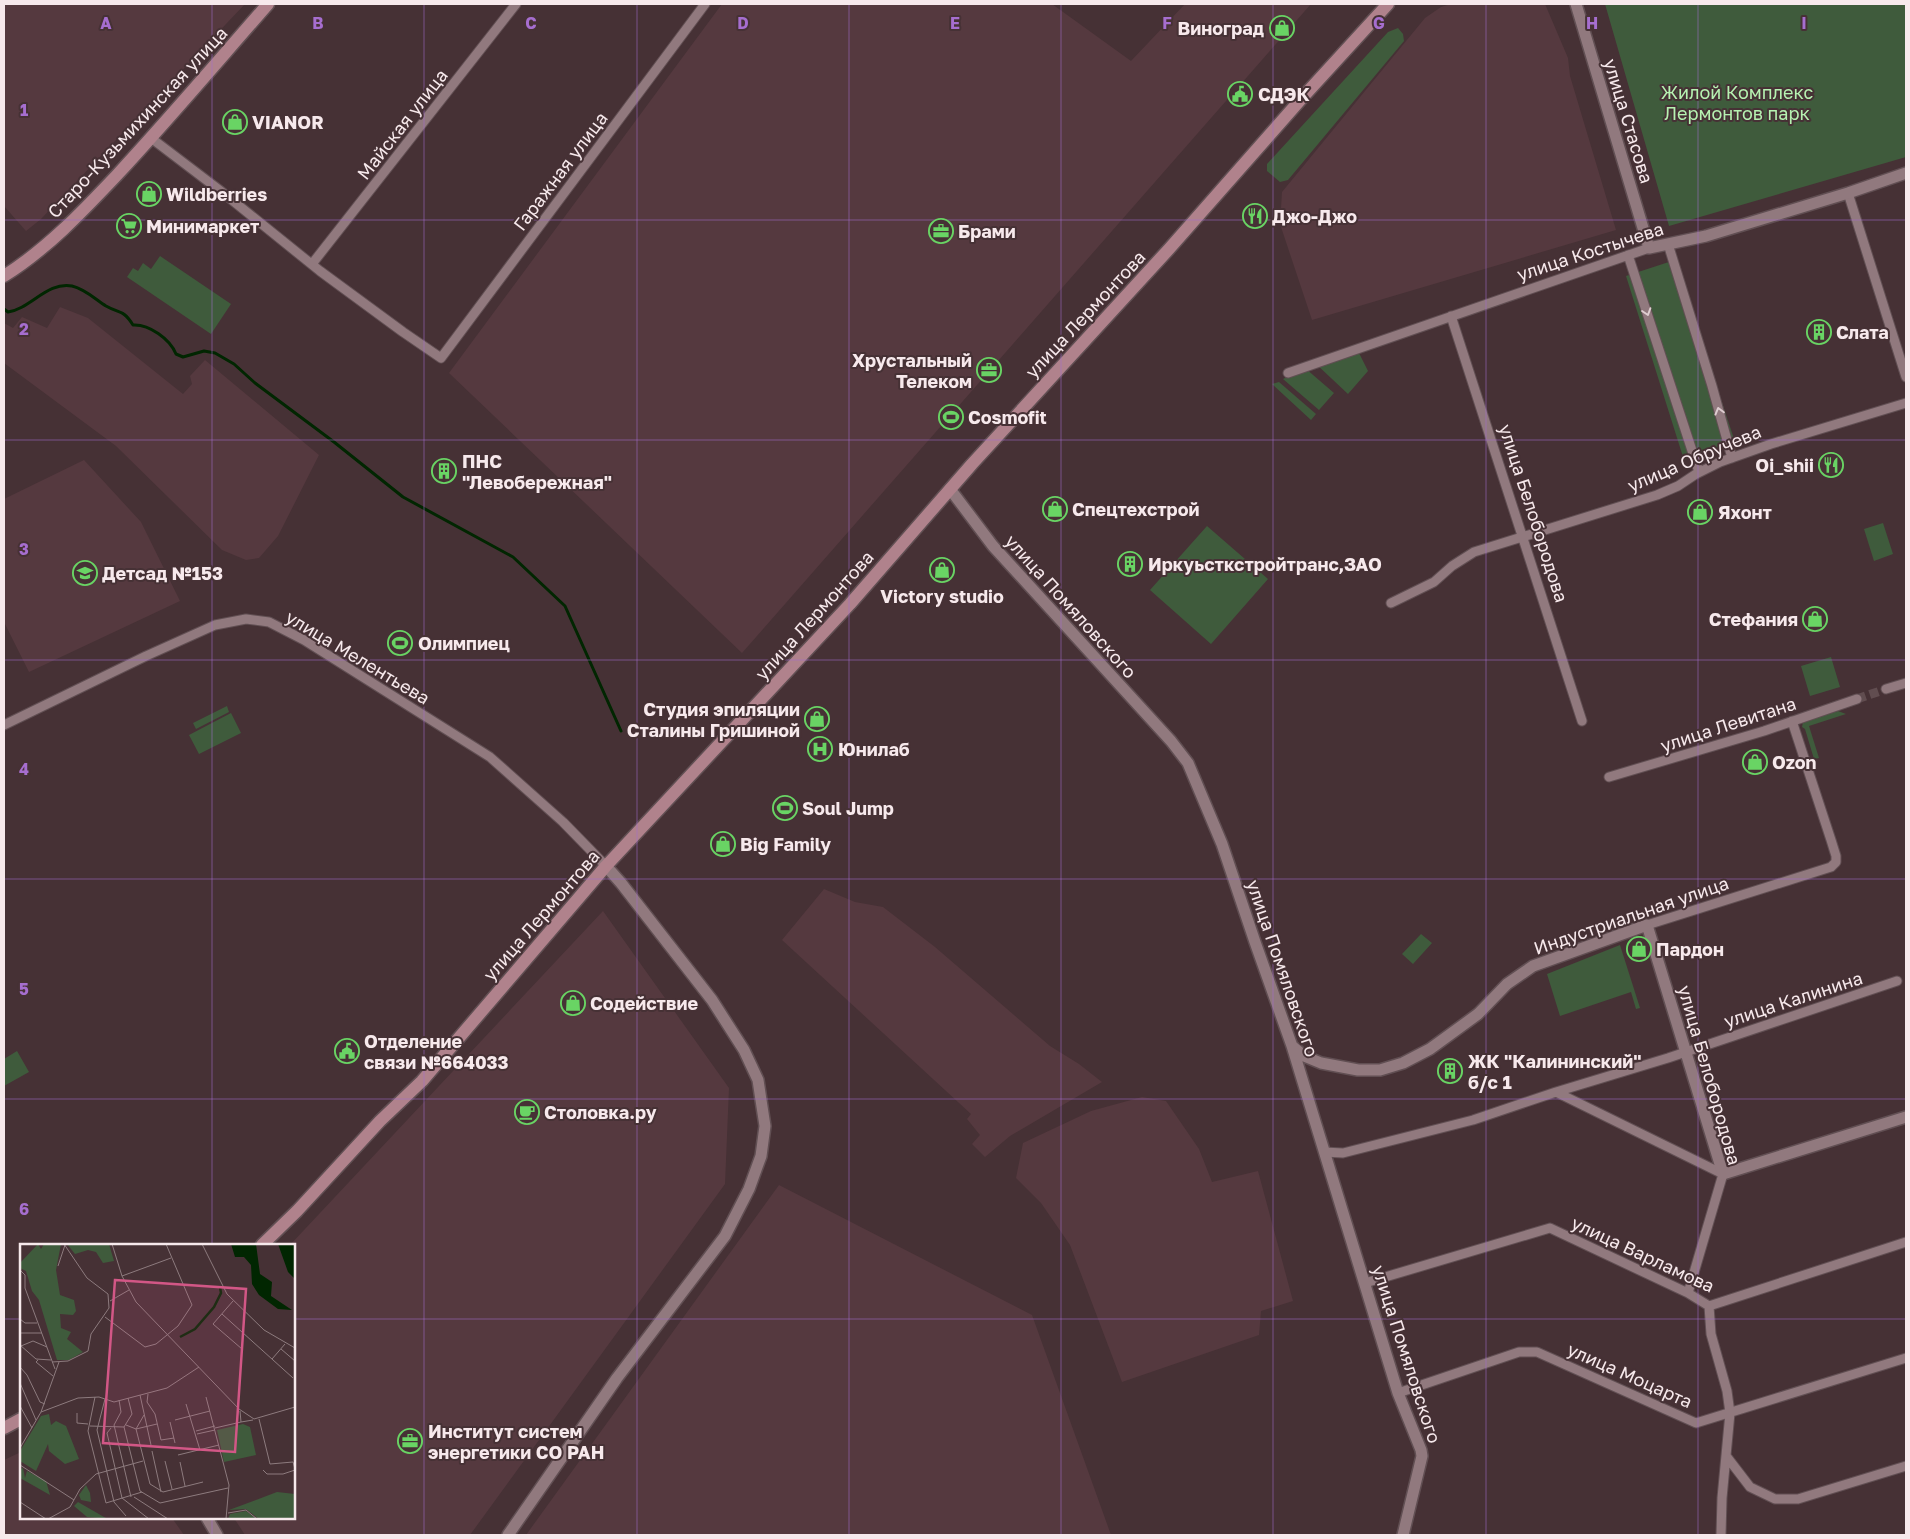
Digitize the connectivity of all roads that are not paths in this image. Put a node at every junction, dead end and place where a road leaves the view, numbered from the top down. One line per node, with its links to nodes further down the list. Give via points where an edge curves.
1 (268, 4): 6 (main road, Старо-Кузьмихинская улица)
2 (516, 4): 12 (street, Майская улица)
3 (705, 4): 12 (street, Гаражная улица, via 441,358)
4 (1388, 4): 20 (main road, улица Лермонтова)
5 (1576, 4): 10 (street, улица Стасова)
6 (151, 138): 12 (street); 13 (main road, Старо-Кузьмихинская улица, via 75,218 28,260)
7 (1906, 173): 8 (street, улица Костычева)
8 (1848, 193): 9 (street, улица Костычева, via 1706,236); 16 (street)
9 (1668, 244): 10 (street, улица Костычева); 18 (street, one-way to 9)
10 (1649, 248): 11 (street, улица Костычева)
11 (1628, 255): 14 (street, улица Костычева); 19 (street, one-way to 19)
12 (312, 264)
13 (4, 276)
14 (1451, 316): 15 (street, улица Костычева); 21 (street, улица Белобородова)
15 (1288, 373)
16 (1906, 376)
17 (1906, 403): 18 (street, улица Обручева)
18 (1732, 458): 19 (street, улица Обручева)
19 (1700, 472): 21 (street, улица Обручева, via 1664,492)
20 (950, 489): 30 (main road, улица Лермонтова, via 850,604); 33 (street, улица Помяловского, via 993,546 1188,763 1222,844)
21 (1522, 537): 22 (street, улица Обручева, via 1474,552 1434,582); 27 (street, улица Белобородова)
22 (1391, 603)
23 (1906, 683): 24 (street)
24 (1886, 689)
25 (1857, 698): 26 (street, улица Левитана)
26 (1792, 721): 29 (street, улица Левитана); 31 (street, Индустриальная улица, via 1836,862 1831,867)
27 (1582, 722)
28 (4, 725): 30 (street, улица Мелентьева, via 215,625 236,619 269,622 300,638 490,757 564,822)
29 (1609, 777)
30 (606, 866): 40 (main road, улица Лермонтова, via 422,1080); 53 (street, via 712,1000 744,1050 758,1080 764,1126 761,1156 749,1189 725,1236 617,1378)
31 (1648, 925): 33 (street, Индустриальная улица, via 1533,966 1508,984 1471,1019 1430,1049 1403,1063 1380,1070 1358,1070 1320,1063); 34 (street, улица Белобородова)
32 (1897, 982): 34 (street, улица Калинина)
33 (1292, 1046): 37 (street, улица Помяловского)
34 (1685, 1052): 35 (street, улица Калинина); 38 (street, улица Белобородова)
35 (1556, 1092): 37 (street, улица Калинина, via 1473,1120 1371,1147 1343,1153); 38 (street)
36 (1906, 1117): 38 (street)
37 (1324, 1152): 41 (street, улица Помяловского)
38 (1723, 1174): 42 (street, улица Белобородова)
39 (1906, 1242): 43 (street, улица Варламова)
40 (263, 1244)
41 (1365, 1282): 42 (street, улица Варламова, via 1550,1228); 45 (street, улица Помяловского)
42 (1688, 1293): 43 (street, улица Варламова)
43 (1709, 1306): 46 (street, via 1711,1334)
44 (1906, 1358): 46 (street, улица Моцарта)
45 (1398, 1393): 46 (street, улица Моцарта, via 1519,1352 1537,1352 1696,1423); 54 (street, улица Помяловского, via 1422,1456)
46 (1730, 1413): 49 (street)
47 (20, 1420): 48 (main road)
48 (4, 1428)
49 (1727, 1457): 50 (street, via 1750,1488 1774,1499 1798,1499); 55 (street)
50 (1906, 1466)
51 (208, 1519): 52 (street)
52 (217, 1535)
53 (508, 1535)
54 (1403, 1535)
55 (1721, 1535)

